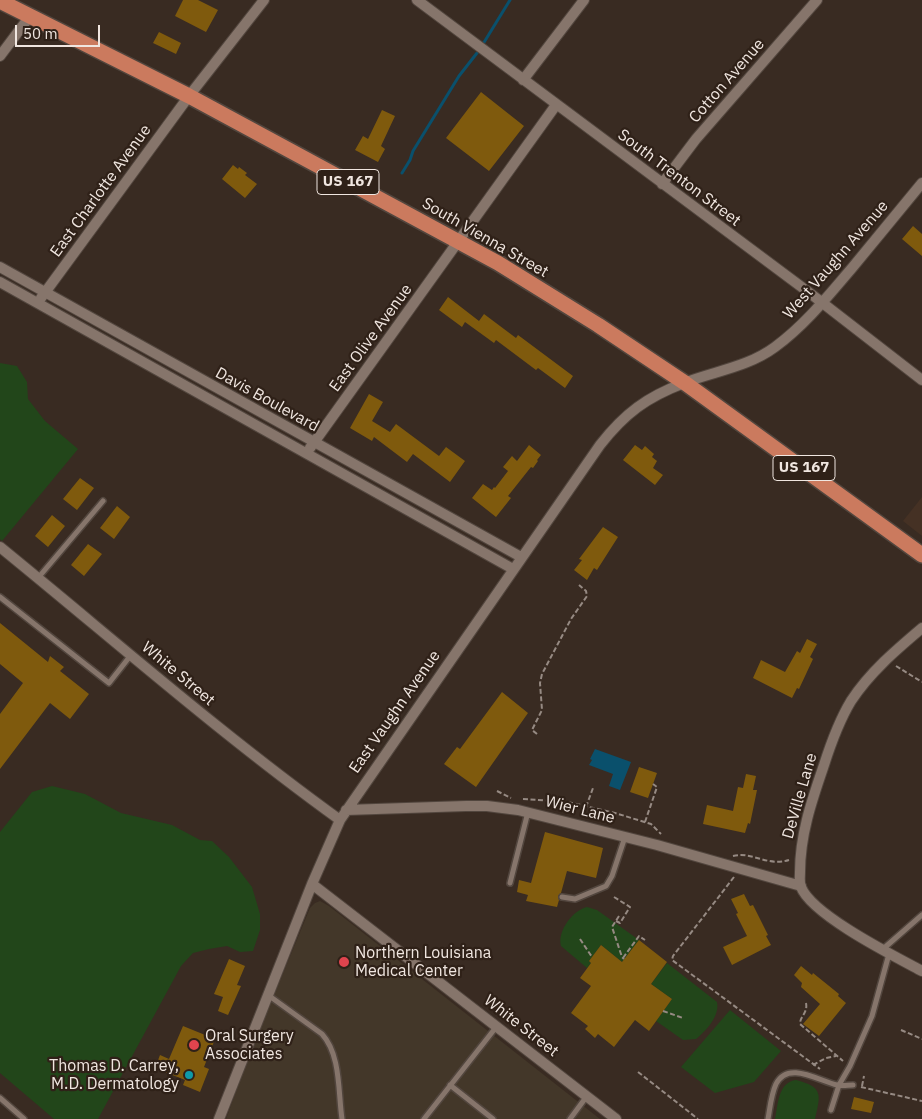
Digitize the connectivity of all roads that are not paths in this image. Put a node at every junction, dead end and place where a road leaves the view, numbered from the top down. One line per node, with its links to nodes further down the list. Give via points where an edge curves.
1 (264, 0): 9 (street, East Charlotte Avenue)
2 (417, 0): 8 (street, South Trenton Street)
3 (584, 0): 8 (street)
4 (818, 0): 12 (street, Cotton Avenue, via 696,139)
5 (0, 1): 6 (highway, South Vienna Street / US 167)
6 (30, 16): 7 (street); 9 (highway, South Vienna Street / US 167)
7 (0, 56)
8 (523, 80): 10 (street, South Trenton Street)
9 (190, 96): 13 (highway, South Vienna Street / US 167); 16 (street, East Charlotte Avenue)
10 (556, 105): 12 (street, South Trenton Street); 13 (street, East Olive Avenue)
11 (922, 183): 18 (street, West Vaughn Avenue)
12 (662, 184): 18 (street, South Trenton Street)
13 (460, 241): 20 (highway, South Vienna Street / US 167, via 598,325); 21 (street, East Olive Avenue)
14 (0, 267): 16 (street, Davis Boulevard)
15 (0, 282): 17 (street, Davis Boulevard)
16 (45, 292): 17 (street, East Charlotte Avenue); 21 (street, Davis Boulevard)
17 (38, 302): 22 (street, Davis Boulevard)
18 (823, 303): 19 (street, South Trenton Street); 20 (street, West Vaughn Avenue, via 794,332 756,360)
19 (922, 380)
20 (685, 383): 25 (highway, South Vienna Street / US 167); 26 (street, East Vaughn Avenue, via 634,408 610,432)
21 (314, 443): 22 (street, East Olive Avenue); 26 (street, Davis Boulevard)
22 (307, 453): 27 (street, Davis Boulevard)
23 (103, 501): 28 (lane)
24 (0, 547): 28 (street, White Street)
25 (922, 555)
26 (521, 557): 27 (street, East Vaughn Avenue)
27 (512, 569): 32 (street, East Vaughn Avenue)
28 (38, 578): 31 (street, White Street)
29 (0, 597): 31 (lane, via 108,683)
30 (922, 628): 38 (street, DeVille Lane, via 866,680 850,703 834,737 805,823 800,851)
31 (132, 654): 34 (street, White Street, via 229,737)
32 (346, 810): 33 (street, Wier Lane, via 480,806); 34 (street, East Vaughn Avenue)
33 (528, 812): 35 (street, Wier Lane); 36 (lane)
34 (340, 820): 37 (street, East Vaughn Avenue)
35 (625, 837): 38 (street, Wier Lane); 39 (lane, via 606,886 575,899)
36 (510, 883)
37 (312, 884): 43 (street, East Vaughn Avenue); 44 (street, White Street)
38 (801, 886): 41 (street, via 813,903 832,918)
39 (562, 897)
40 (922, 915): 41 (lane)
41 (886, 951): 42 (street); 46 (lane, via 872,1016)
42 (922, 971)
43 (267, 994): 54 (street, East Vaughn Avenue); 55 (lane, via 329,1042)
44 (497, 1026): 45 (lane); 48 (street, White Street)
45 (450, 1085): 51 (lane); 56 (lane)
46 (839, 1085): 47 (lane); 50 (lane); 58 (lane, via 799,1073 785,1074 775,1086)
47 (853, 1085)
48 (587, 1096): 52 (street, White Street); 57 (lane)
49 (0, 1098): 53 (lane)
50 (832, 1110)
51 (491, 1118)
52 (612, 1118)
53 (24, 1119)
54 (219, 1119)
55 (342, 1119)
56 (424, 1119)
57 (570, 1119)
58 (768, 1119)

